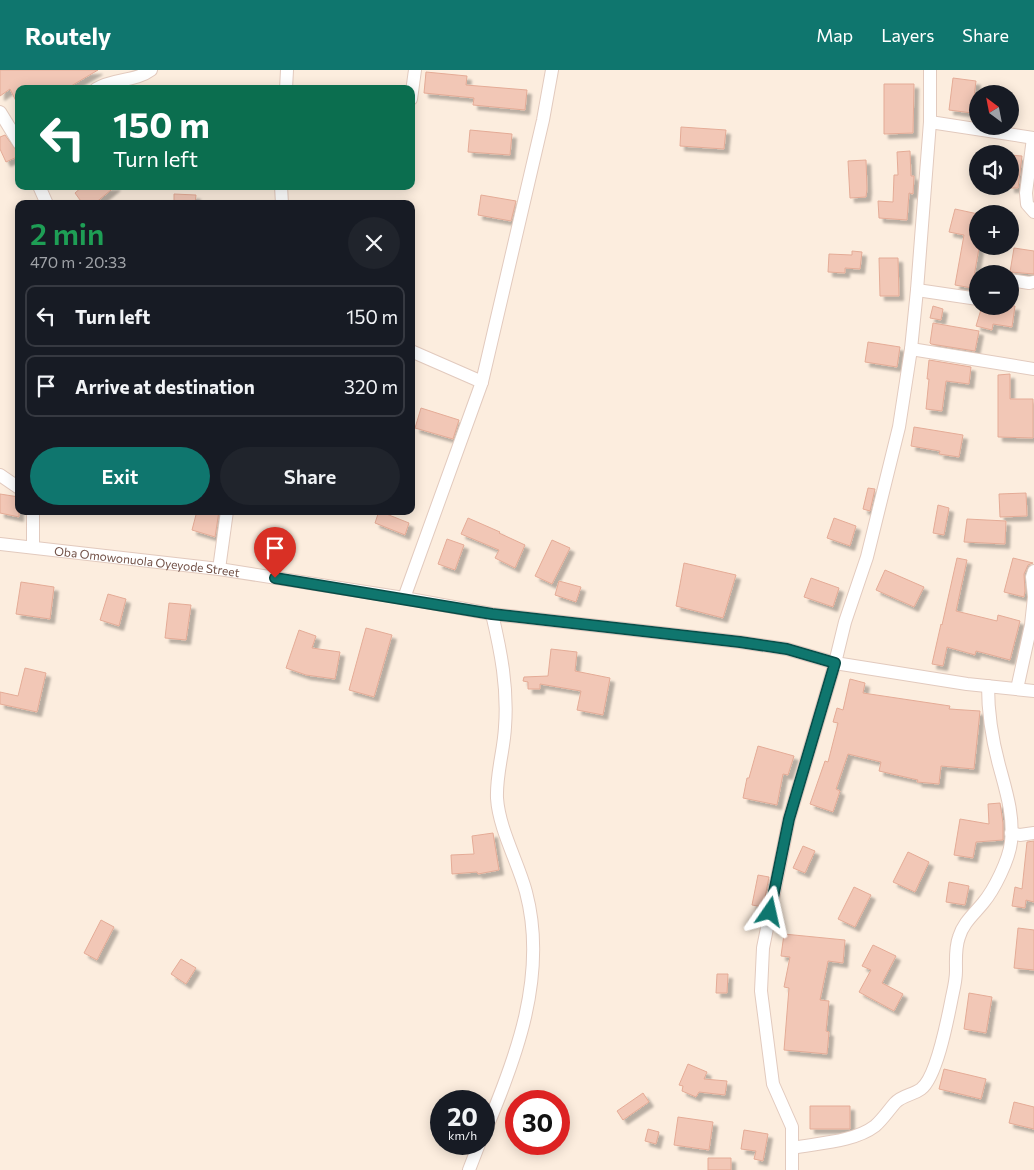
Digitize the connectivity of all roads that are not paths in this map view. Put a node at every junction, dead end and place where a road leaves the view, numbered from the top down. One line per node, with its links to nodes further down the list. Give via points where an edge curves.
1 (151, 70): 6 (street, via 143,76)
2 (287, 70): 7 (street)
3 (415, 70): 8 (street)
4 (552, 70): 21 (street)
5 (930, 70): 10 (street)
6 (105, 85)
7 (286, 85)
8 (413, 85)
9 (0, 112): 11 (street)
10 (930, 122): 12 (street); 16 (street)
11 (15, 136)
12 (1034, 138): 13 (street, via 1026,193 1027,204)
13 (1034, 212)
14 (1019, 281): 15 (street)
15 (1034, 282)
16 (917, 290): 17 (street); 18 (street)
17 (969, 298)
18 (910, 349): 20 (street); 32 (street, via 898,427 867,557)
19 (415, 352): 21 (street)
20 (1034, 369)
21 (482, 382): 30 (street)
22 (0, 475): 23 (street)
23 (15, 485)
24 (33, 515): 27 (street)
25 (227, 515): 28 (street)
26 (0, 544): 27 (street, Oba Omowonuola Oyeyode Street)
27 (33, 547): 28 (street, Oba Omowonuola Oyeyode Street)
28 (220, 569): 30 (street, Oba Omowonuola Oyeyode Street)
29 (1034, 571): 34 (street, via 1031,625)
30 (404, 598): 31 (street, Oba Omowonuola Oyeyode Street)
31 (492, 614): 32 (street, Oba Omowonuola Oyeyode Street, via 740,642 787,649); 38 (street, via 502,658 507,707 497,798 526,893 533,930 528,1007)
32 (835, 663): 33 (street, Oba Omowonuola Oyeyode Street); 39 (street, via 789,819 762,948 761,991 773,1084 792,1127)
33 (988, 686): 34 (street, Oba Omowonuola Oyeyode Street); 36 (street, via 998,763 1010,802)
34 (1017, 689): 35 (street, Oba Omowonuola Oyeyode Street)
35 (1034, 691)
36 (1011, 833): 37 (street); 39 (street, via 1009,851 994,889 966,922 959,937 955,954 955,984 946,1027 928,1080 922,1088 902,1097 875,1126 859,1136)
37 (1034, 833)
38 (495, 1108)
39 (792, 1148): 42 (street)
40 (475, 1155): 41 (street)
41 (469, 1170)
42 (792, 1170)

